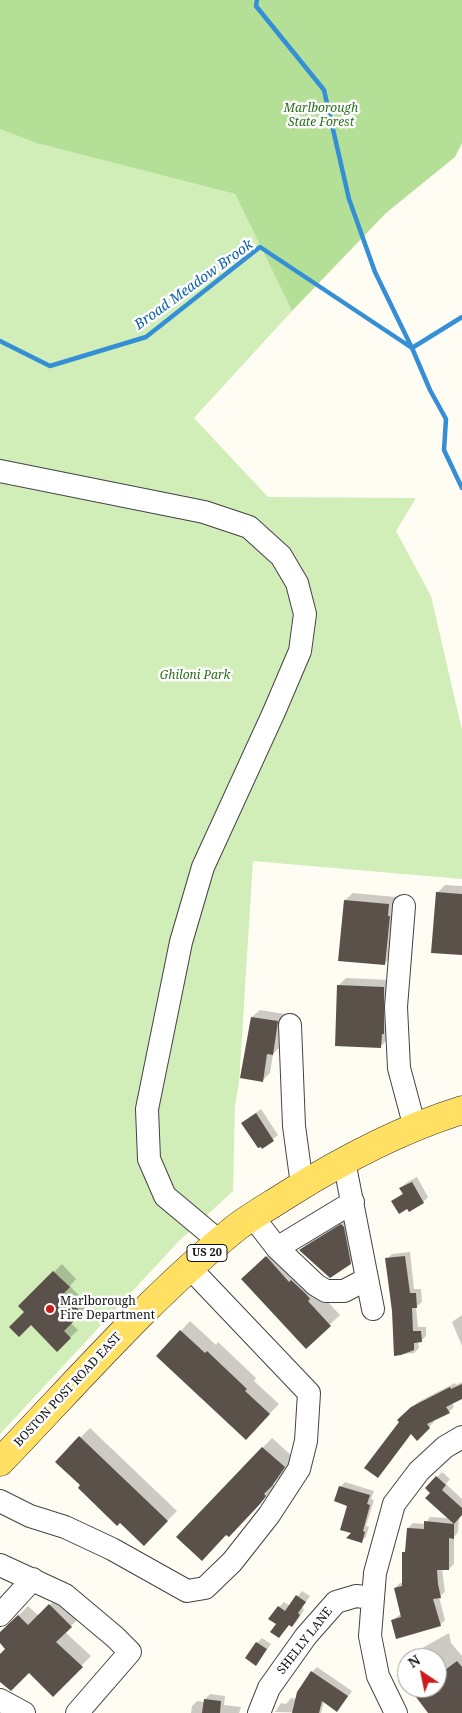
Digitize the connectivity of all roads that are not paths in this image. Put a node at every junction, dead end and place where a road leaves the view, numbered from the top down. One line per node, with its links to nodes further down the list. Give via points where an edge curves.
1 (0, 470): 10 (street, via 204,512 249,527 281,556 298,583 305,614 300,651 203,867 181,942 147,1109 149,1159 166,1196)
2 (404, 906): 5 (street, via 397,1033 399,1068)
3 (290, 1025): 7 (street, via 294,1126)
4 (462, 1110): 5 (main road, BOSTON POST ROAD EAST / US 20)
5 (415, 1128): 6 (main road, BOSTON POST ROAD EAST / US 20)
6 (344, 1161): 7 (main road, BOSTON POST ROAD EAST / US 20); 8 (street)
7 (302, 1186): 9 (main road, BOSTON POST ROAD EAST / US 20)
8 (353, 1202): 11 (street); 13 (street)
9 (253, 1216): 10 (main road, BOSTON POST ROAD EAST / US 20); 11 (street)
10 (220, 1242): 12 (main road, BOSTON POST ROAD EAST / US 20)
11 (277, 1248): 13 (street, via 326,1291 344,1290)
12 (190, 1268): 16 (main road, BOSTON POST ROAD EAST / US 20, via 115,1339); 17 (street, via 309,1393 306,1441 299,1470 269,1516 232,1562 205,1588 188,1591 112,1548)
13 (367, 1279): 14 (street)
14 (373, 1309)
15 (462, 1437): 20 (street, via 445,1447 419,1471 394,1504 375,1573)
16 (0, 1462)
17 (0, 1501)
18 (0, 1566): 19 (street)
19 (32, 1580): 21 (street); 24 (street, via 65,1594 130,1652)
20 (373, 1598): 25 (street, SHELLY LANE, via 356,1596 336,1602 306,1636 269,1688); 26 (street, via 370,1636 378,1676)
21 (0, 1615)
22 (0, 1700): 23 (street)
23 (24, 1713)
24 (77, 1713)
25 (259, 1713)
26 (396, 1713)

